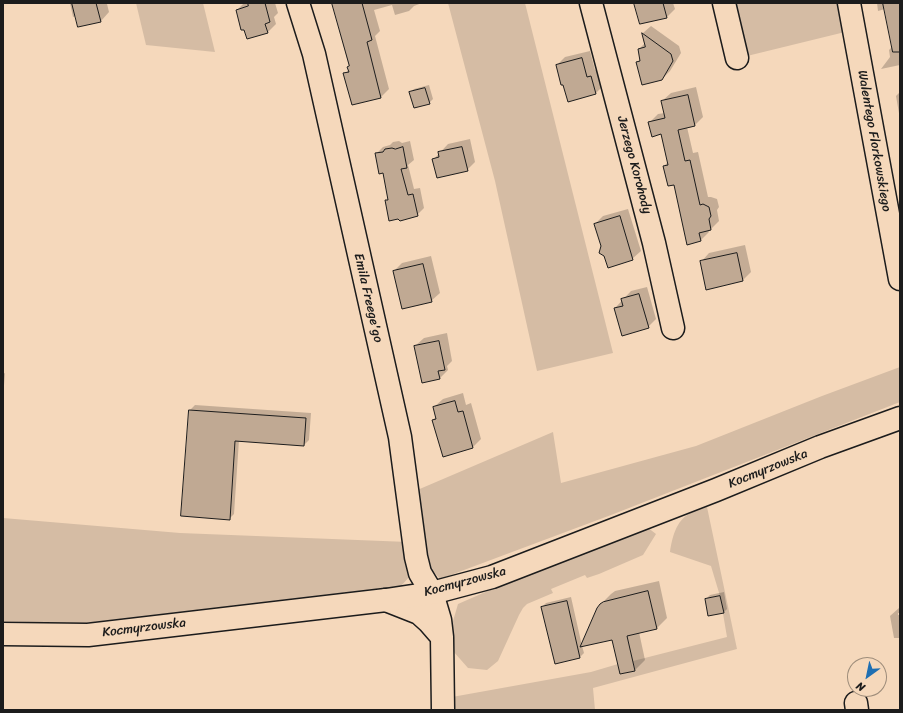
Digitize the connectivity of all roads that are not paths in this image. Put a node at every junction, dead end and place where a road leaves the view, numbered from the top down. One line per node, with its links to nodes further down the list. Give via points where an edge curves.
1 (298, 3): 9 (street, Emila Freege'go, via 314,54 400,437 416,557 420,573)
2 (592, 3): 7 (street, Jerzego Korohody, via 654,243)
3 (724, 3): 5 (street)
4 (849, 3): 6 (street, Walentego Florkowskiego)
5 (737, 58)
6 (900, 279)
7 (672, 328)
8 (900, 418): 9 (street, Kocmyrzowska, via 820,447 492,577)
9 (432, 592): 10 (street, Kocmyrzowska); 12 (street, Emila Freege'go)
10 (386, 600): 11 (street, Kocmyrzowska, via 88,634); 12 (street, via 419,614)
11 (3, 634)
12 (442, 636): 13 (street, Emila Freege'go)
13 (442, 710)

